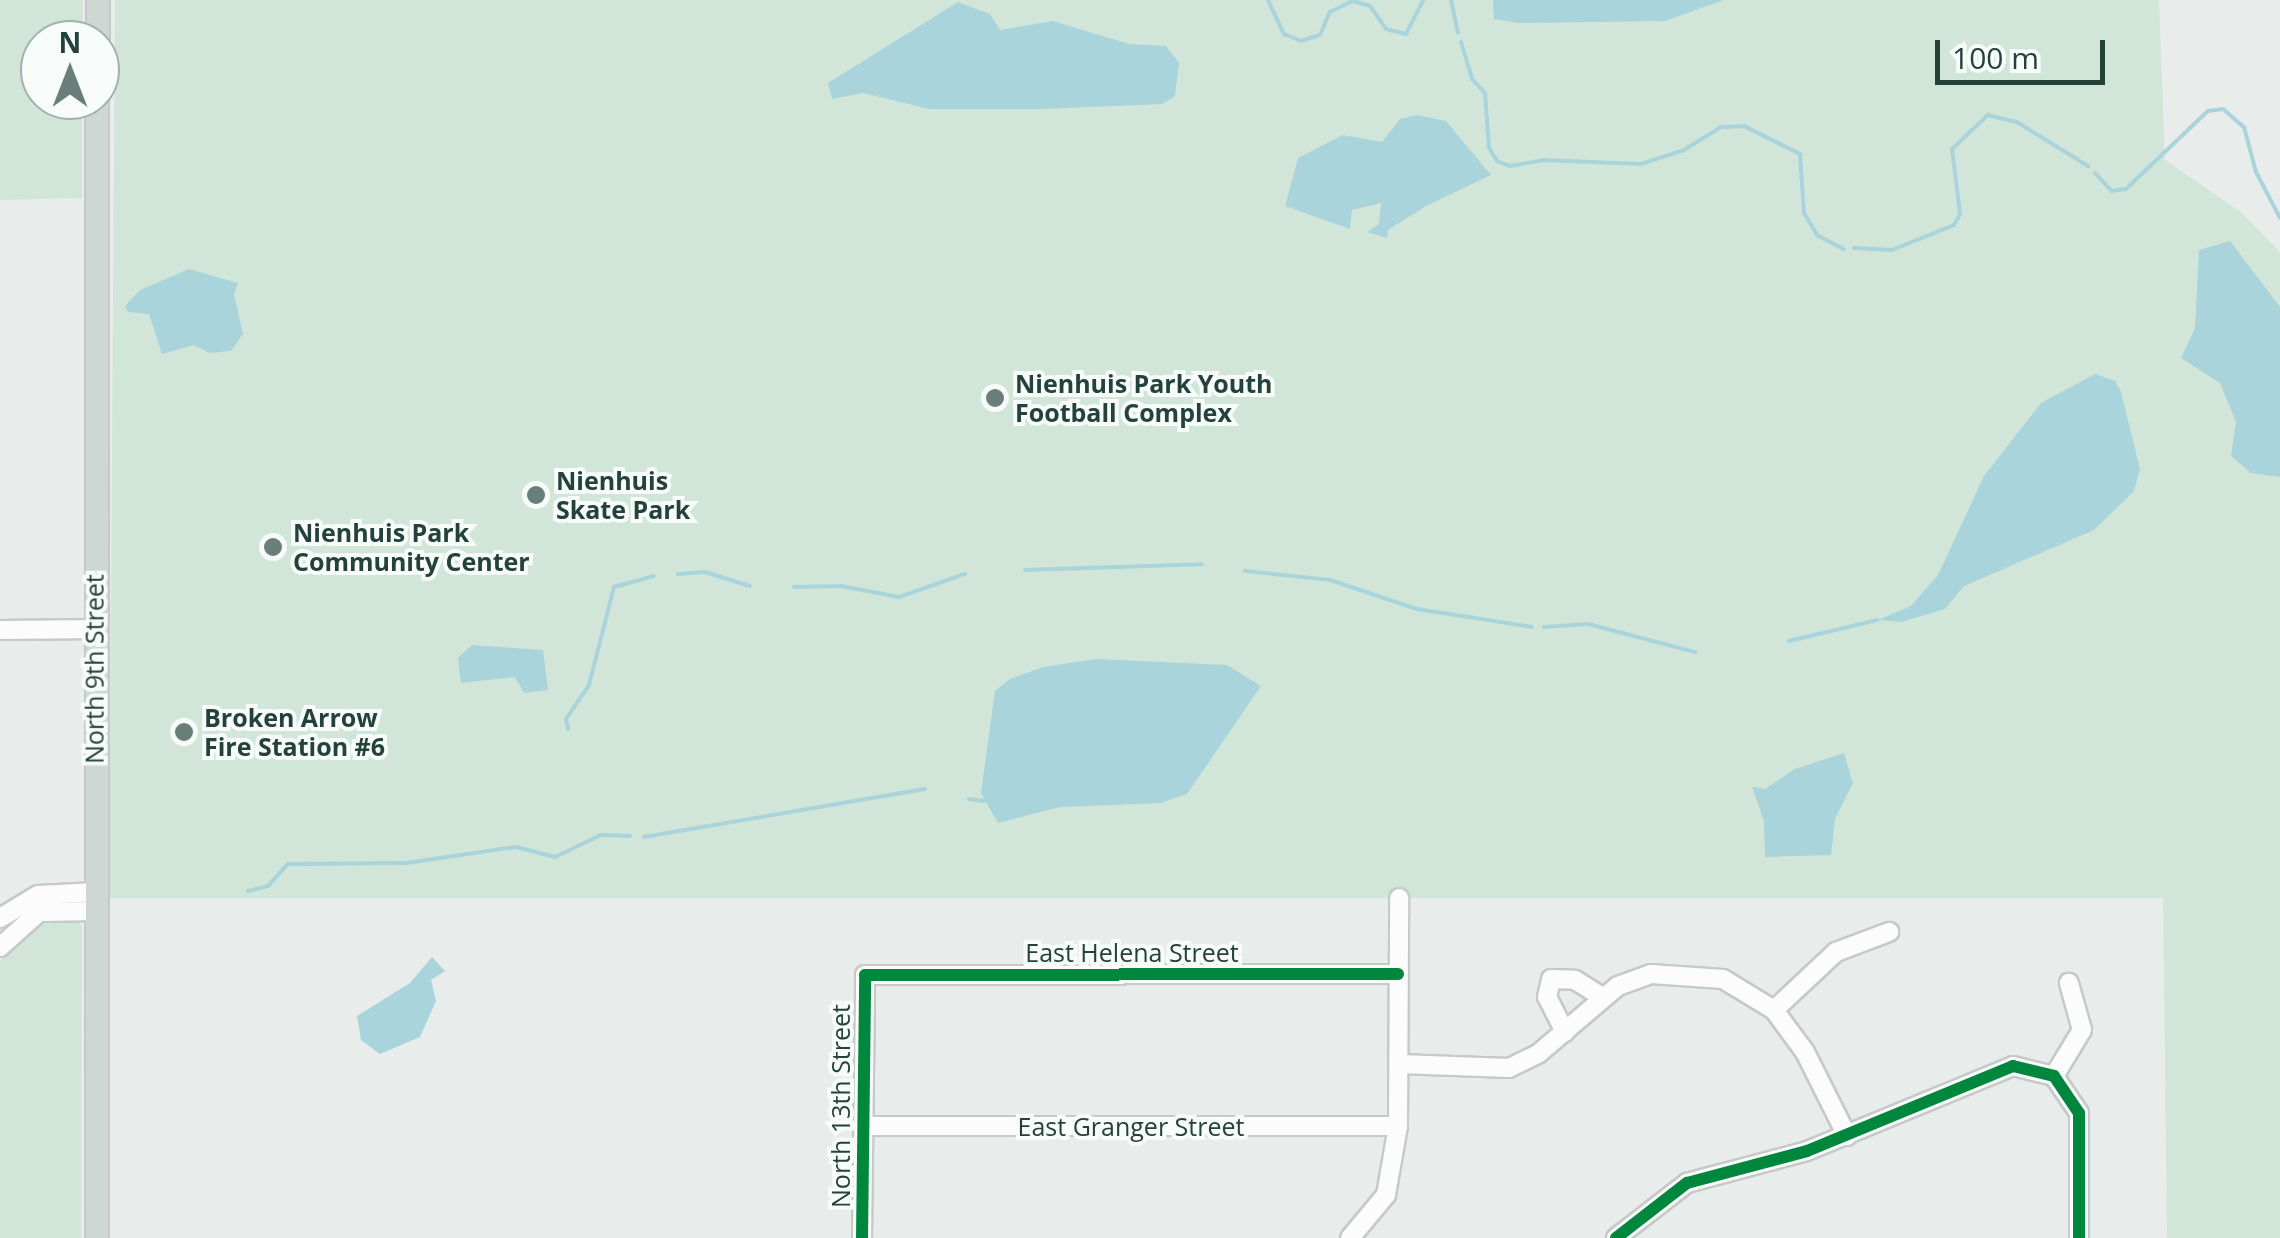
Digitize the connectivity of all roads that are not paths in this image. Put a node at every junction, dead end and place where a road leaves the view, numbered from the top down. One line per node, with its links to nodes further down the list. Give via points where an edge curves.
1 (98, 120): 2 (main road, North 9th Street)
2 (92, 628): 3 (street); 5 (main road, North 9th Street)
3 (0, 630)
4 (1399, 898): 9 (street)
5 (98, 901): 6 (street, via 38,895); 8 (street, via 40,912); 20 (main road, North 9th Street)
6 (0, 918)
7 (1890, 932): 13 (street, via 1836,952)
8 (0, 947)
9 (1398, 974): 10 (street, East Helena Street); 15 (street)
10 (865, 975): 17 (street, North 13th Street)
11 (2069, 983): 16 (street, via 2082,1030)
12 (1602, 997): 13 (street, via 1652,974 1686,974 1722,979); 14 (street); 14 (street, via 1575,980 1551,979 1547,997)
13 (1774, 1010): 19 (street, via 1805,1052)
14 (1565, 1032): 15 (street, via 1509,1068)
15 (1398, 1064): 18 (street)
16 (2054, 1076): 19 (street, via 2033,1066 1987,1071); 24 (street, via 2079,1113)
17 (863, 1126): 18 (street, East Granger Street); 21 (street, North 13th Street)
18 (1398, 1126): 22 (street, via 1386,1195)
19 (1847, 1136): 23 (street, via 1687,1183)
20 (97, 1238)
21 (862, 1238)
22 (1350, 1238)
23 (1616, 1238)
24 (2079, 1238)

